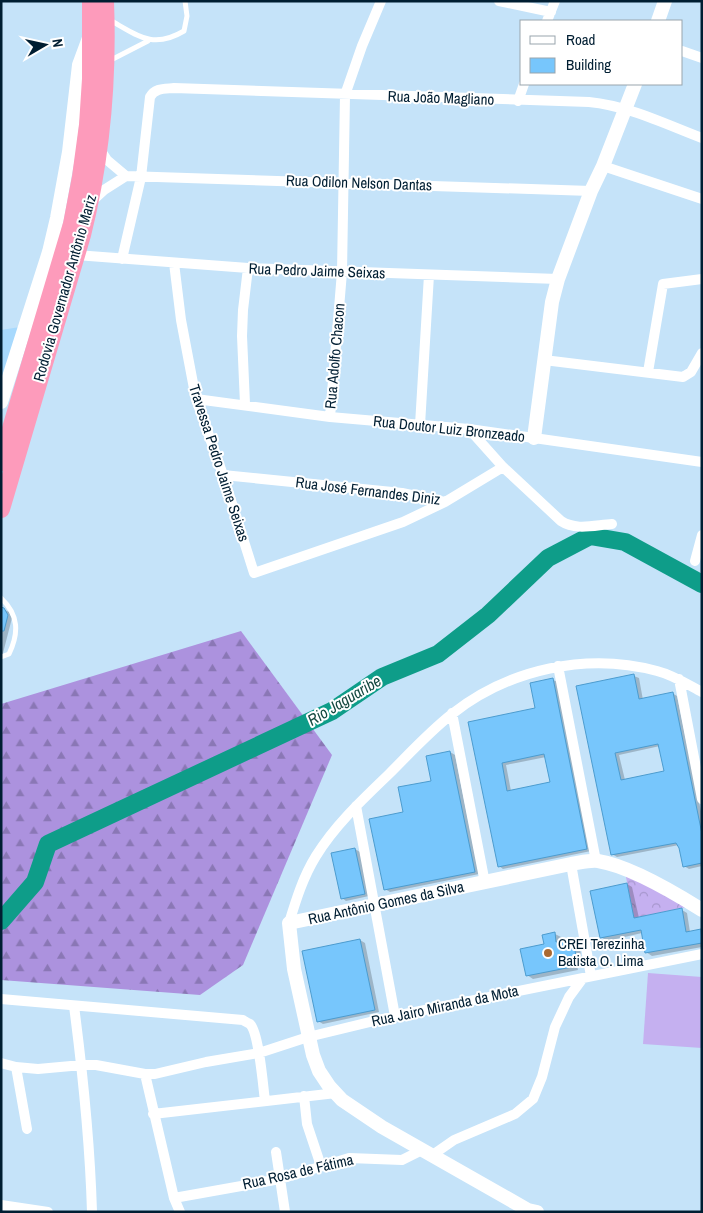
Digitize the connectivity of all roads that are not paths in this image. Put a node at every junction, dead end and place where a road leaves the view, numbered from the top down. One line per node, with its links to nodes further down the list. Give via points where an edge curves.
1 (91, 1): 10 (highway, Rodovia Governador Antônio Mariz)
2 (185, 1): 11 (lane, via 184,31 172,38)
3 (381, 1): 17 (street, Rua Adolfo Chacon)
4 (499, 1): 8 (street)
5 (555, 1): 8 (street)
6 (665, 1): 9 (street)
7 (106, 9): 11 (lane); 14 (highway, Rodovia Governador Antônio Mariz)
8 (549, 16)
9 (658, 20)
10 (92, 32): 41 (street, via 79,65 69,152 49,252); 47 (highway, Rodovia Governador Antônio Mariz, via 88,125 72,224)
11 (148, 41): 14 (lane)
12 (683, 51): 13 (street)
13 (702, 58)
14 (105, 63): 21 (highway, Rodovia Governador Antônio Mariz)
15 (524, 85): 18 (street)
16 (635, 85): 19 (street)
17 (345, 94): 18 (street, Rua João Magliano); 24 (street, Rua João Magliano, via 159,89 150,97); 25 (street, Rua Adolfo Chacon)
18 (518, 101): 19 (street, Rua João Magliano, via 589,102)
19 (626, 109): 20 (street, Rua João Magliano); 22 (street)
20 (702, 138)
21 (99, 148): 23 (street, via 107,160); 28 (highway, Rodovia Governador Antônio Mariz)
22 (603, 166): 26 (street); 27 (street)
23 (126, 176): 24 (street, Rua Odilon Nelson Dantas); 28 (street)
24 (141, 177): 25 (street, Rua Odilon Nelson Dantas); 30 (street, Rua João Magliano)
25 (344, 183): 26 (street, Rua Odilon Nelson Dantas); 33 (street, Rua Adolfo Chacon)
26 (591, 191): 36 (street)
27 (702, 199)
28 (90, 202): 29 (highway, Rodovia Governador Antônio Mariz)
29 (76, 255): 30 (street, Rua Pedro Jaime Seixas); 52 (highway, Rodovia Governador Antônio Mariz)
30 (122, 259): 31 (street, Rua Pedro Jaime Seixas)
31 (174, 263): 32 (street, Rua Pedro Jaime Seixas); 40 (street, Travessa Pedro Jaime Seixas)
32 (248, 268): 33 (street, Rua Pedro Jaime Seixas); 42 (street, via 242,336)
33 (342, 272): 34 (street, Rua Pedro Jaime Seixas); 43 (street, Rua Adolfo Chacon)
34 (429, 275): 36 (street, Rua Pedro Jaime Seixas); 44 (street)
35 (702, 278): 39 (street, via 663,284)
36 (558, 279): 38 (street)
37 (702, 353): 39 (street, via 691,372 683,376)
38 (544, 360): 39 (street); 46 (street)
39 (648, 372)
40 (196, 399): 42 (street, Rua Doutor Luiz Bronzeado); 50 (street, Travessa Pedro Jaime Seixas)
41 (1, 402)
42 (245, 404): 43 (street, Rua Doutor Luiz Bronzeado)
43 (330, 417): 44 (street, Rua Doutor Luiz Bronzeado)
44 (420, 425): 45 (street, Rua Doutor Luiz Bronzeado)
45 (469, 429): 46 (street, Rua Doutor Luiz Bronzeado); 49 (street)
46 (534, 438): 48 (street, Rua Doutor Luiz Bronzeado)
47 (1, 462)
48 (702, 462)
49 (503, 467): 51 (street, Rua José Fernandes Diniz); 53 (street, via 567,524 576,527)
50 (222, 475): 51 (street, Rua José Fernandes Diniz, via 402,493); 51 (street, Travessa Pedro Jaime Seixas, via 254,573 403,522)
51 (445, 502)
52 (1, 509)
53 (612, 524)
54 (702, 534): 55 (street)
55 (695, 562)
56 (1, 598): 57 (lane, via 13,612 17,625 15,642 9,654)
57 (1, 657)
58 (558, 666): 59 (street, via 595,663 628,666 658,671); 61 (street, via 492,688); 64 (street)
59 (679, 679): 60 (street); 62 (street)
60 (702, 692)
61 (452, 714): 63 (street); 66 (street)
62 (702, 799)
63 (356, 806): 67 (street); 69 (street, via 316,856)
64 (596, 861): 65 (street, Rua Antônio Gomes da Silva); 68 (street, Rua Antônio Gomes da Silva, via 656,884)
65 (571, 864): 66 (street, Rua Antônio Gomes da Silva); 71 (street)
66 (485, 883): 67 (street, Rua Antônio Gomes da Silva)
67 (375, 906): 69 (street, Rua Antônio Gomes da Silva); 74 (street)
68 (702, 910)
69 (289, 923): 75 (street, Rua Antônio Gomes da Silva, via 294,969)
70 (702, 954): 71 (street, Rua Jairo Miranda da Mota)
71 (587, 977): 74 (street, Rua Jairo Miranda da Mota); 87 (street, via 570,998 555,1027 533,1099 515,1114)
72 (1, 999): 73 (street)
73 (74, 1006): 76 (street, via 243,1020 253,1029); 78 (street)
74 (395, 1016): 75 (street, Rua Jairo Miranda da Mota)
75 (308, 1037): 76 (street, Rua Jairo Miranda da Mota); 81 (street, Rua Antônio Gomes da Silva, via 319,1071)
76 (259, 1053): 80 (street, Rua Jairo Miranda da Mota, via 170,1072); 83 (street)
77 (1, 1064): 79 (street, Rua Jairo Miranda da Mota)
78 (82, 1065): 79 (street, Rua Jairo Miranda da Mota, via 38,1069); 80 (street, Rua Jairo Miranda da Mota); 93 (street)
79 (16, 1067): 85 (street)
80 (145, 1074): 84 (street)
81 (336, 1093): 82 (street); 87 (street, Rua Antônio Gomes da Silva, via 382,1127)
82 (304, 1096): 83 (street); 88 (street, via 307,1124)
83 (265, 1101): 84 (street)
84 (153, 1114): 90 (street)
85 (27, 1129)
86 (276, 1152): 89 (street)
87 (427, 1153): 88 (street, Rua Rosa de Fátima, via 402,1160 349,1158); 96 (street, Rua Antônio Gomes da Silva)
88 (321, 1166): 89 (street, Rua Rosa de Fátima)
89 (280, 1179): 90 (street, Rua Rosa de Fátima); 95 (street)
90 (174, 1198): 94 (street)
91 (1, 1205): 92 (street)
92 (48, 1212)
93 (92, 1212)
94 (180, 1212)
95 (285, 1212)
96 (537, 1212)

